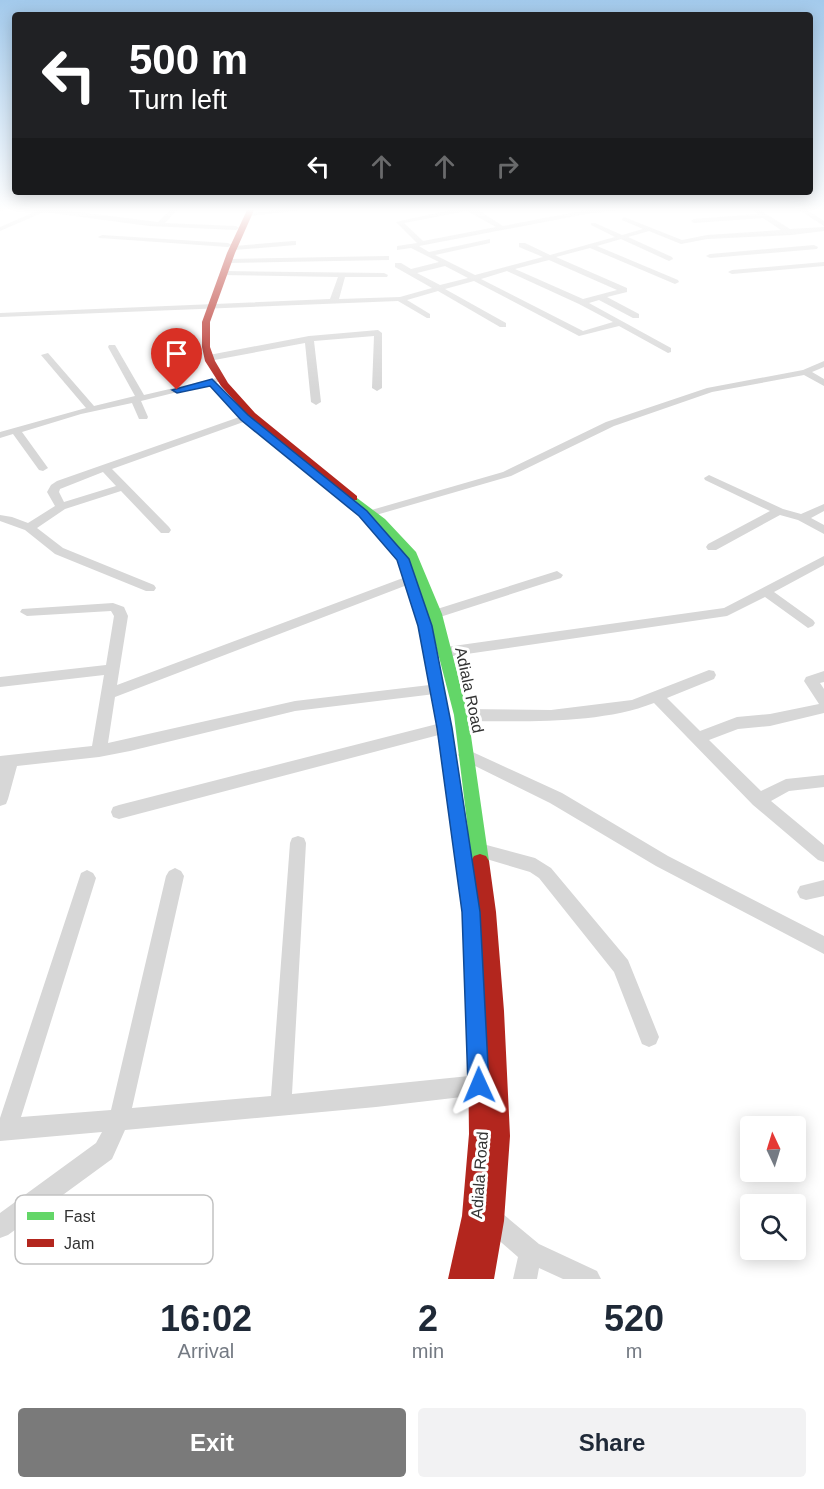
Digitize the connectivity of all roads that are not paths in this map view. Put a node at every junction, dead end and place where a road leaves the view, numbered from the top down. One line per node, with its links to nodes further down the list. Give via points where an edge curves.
1 (224, 268): 23 (main road, Adiala Road)
2 (224, 268): 23 (main road, Adiala Road)
3 (296, 268): 14 (street)
4 (403, 268): 12 (street)
5 (427, 268): 12 (street)
6 (455, 268): 16 (street)
7 (513, 268): 11 (street)
8 (572, 268): 19 (street, via 624,290)
9 (642, 268): 17 (street)
10 (782, 268): 13 (street)
11 (508, 269): 16 (street); 22 (street)
12 (410, 272): 18 (street)
13 (732, 272)
14 (342, 275): 15 (street); 21 (street)
15 (384, 275)
16 (475, 278): 18 (street); 27 (street, via 582,334)
17 (675, 282)
18 (439, 288): 20 (street); 28 (street)
19 (600, 297): 22 (street); 26 (street)
20 (400, 299): 21 (street); 25 (street)
21 (334, 301): 23 (street)
22 (582, 302): 27 (street)
23 (207, 307): 24 (street); 33 (main road, Adiala Road); 36 (main road, Adiala Road, via 198,322 198,347 201,362)
24 (0, 315)
25 (427, 316)
26 (636, 316)
27 (620, 323): 31 (street)
28 (503, 325)
29 (309, 339): 33 (street); 38 (street, via 378,333); 40 (street)
30 (112, 347): 39 (street)
31 (668, 350)
32 (45, 355): 41 (street)
33 (209, 358): 36 (main road, Adiala Road)
34 (824, 364): 35 (street)
35 (805, 372): 37 (street); 53 (street, via 710,390 610,424 507,474)
36 (216, 381): 39 (street); 43 (main road, Adiala Road); 53 (main road, Adiala Road)
37 (824, 383)
38 (377, 388)
39 (138, 399): 41 (street); 42 (street)
40 (316, 402)
41 (92, 409): 44 (street)
42 (143, 417)
43 (245, 418): 46 (street); 62 (main road, Adiala Road, via 368,518 403,559)
44 (15, 430): 45 (street); 47 (street)
45 (0, 435)
46 (104, 467): 49 (street); 50 (street, via 55,487 53,492)
47 (43, 468)
48 (709, 478): 52 (street)
49 (124, 487): 50 (street); 57 (street)
50 (61, 507): 56 (street)
51 (824, 507): 55 (street)
52 (779, 511): 55 (street); 59 (street)
53 (372, 513): 66 (main road, Adiala Road, via 412,555)
54 (0, 518): 56 (street)
55 (802, 518): 58 (street)
56 (29, 528): 63 (street, via 59,551)
57 (165, 530)
58 (824, 530)
59 (712, 547)
60 (823, 562): 64 (street)
61 (557, 575): 66 (street)
62 (411, 579): 66 (main road, Adiala Road); 75 (street)
63 (150, 588)
64 (766, 592): 67 (street); 68 (street, via 727,612)
65 (27, 612): 70 (street, via 112,607 119,610)
66 (429, 615): 68 (main road, Adiala Road); 69 (main road, Adiala Road)
67 (808, 623)
68 (446, 652): 69 (street); 79 (main road, Adiala Road)
69 (431, 653): 74 (main road, Adiala Road)
70 (112, 669): 73 (street); 75 (street)
71 (709, 675): 76 (street)
72 (824, 676): 77 (street, via 811,681)
73 (0, 682)
74 (438, 689): 80 (main road, Adiala Road); 82 (street, via 295,706)
75 (108, 694): 82 (street)
76 (656, 696): 79 (street, via 634,705 551,716); 81 (street)
77 (824, 700)
78 (824, 708): 81 (street, via 737,723)
79 (461, 715): 83 (main road, Adiala Road)
80 (445, 728): 88 (street); 98 (main road, Adiala Road, via 471,912)
81 (697, 738): 87 (street)
82 (99, 751): 84 (street)
83 (466, 755): 90 (main road, Adiala Road); 96 (street, via 556,798 662,861)
84 (5, 761): 86 (street)
85 (824, 781): 87 (street, via 786,785)
86 (0, 799)
87 (759, 800): 91 (street)
88 (119, 812)
89 (298, 843): 99 (street)
90 (479, 850): 97 (street, via 535,866 545,873 621,966); 104 (main road, Adiala Road, via 493,989 499,1136)
91 (824, 855)
92 (176, 876): 100 (street)
93 (87, 878): 101 (street)
94 (824, 888): 95 (street)
95 (806, 892)
96 (824, 945)
97 (649, 1037)
98 (479, 1085): 99 (street); 104 (main road, Adiala Road)
99 (280, 1105): 100 (street)
100 (119, 1119): 101 (street); 102 (street, via 104,1151)
101 (4, 1130)
102 (44, 1195)
103 (15, 1216): 105 (street)
104 (483, 1218): 106 (street); 107 (main road, Adiala Road); 108 (main road, Adiala Road)
105 (0, 1227)
106 (531, 1252): 109 (street); 110 (street)
107 (460, 1279)
108 (482, 1279)
109 (525, 1279)
110 (589, 1279)

